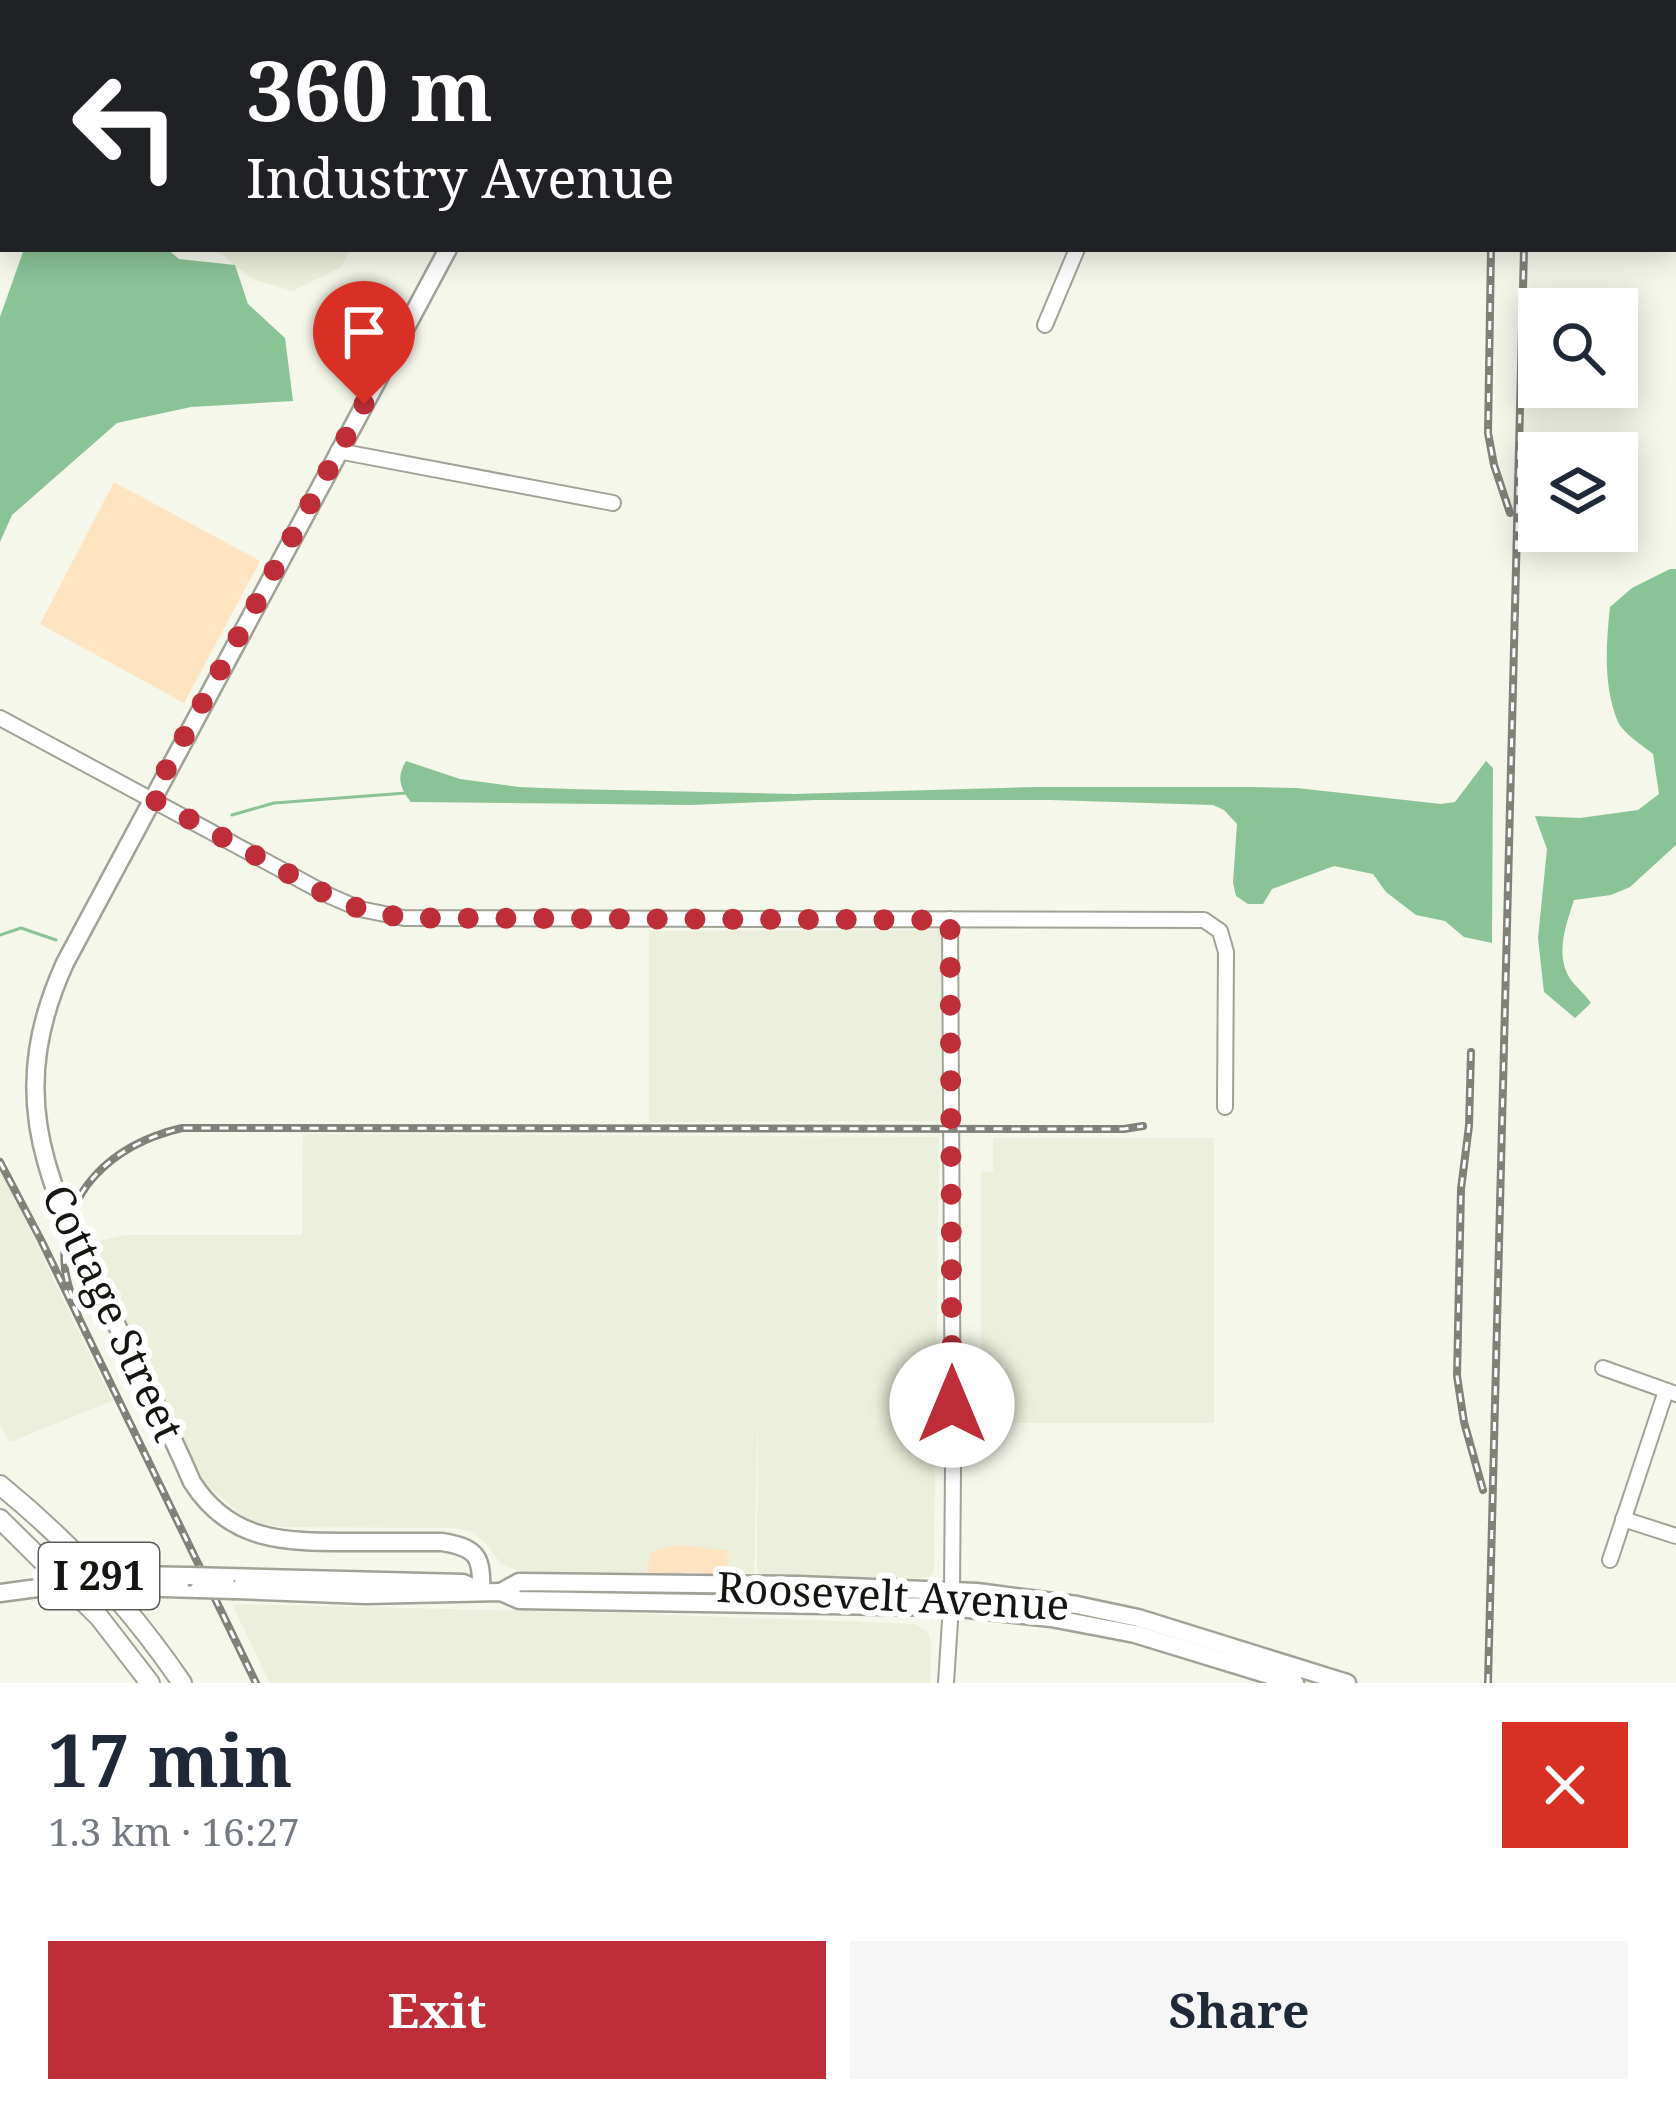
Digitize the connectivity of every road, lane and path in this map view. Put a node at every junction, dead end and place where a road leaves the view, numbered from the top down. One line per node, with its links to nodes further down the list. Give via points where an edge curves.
1 (446, 252): 4 (main road, Cottage Street)
2 (1076, 252): 3 (street)
3 (1045, 325)
4 (338, 452): 5 (street); 7 (main road, Cottage Street)
5 (613, 503)
6 (0, 718): 7 (street)
7 (151, 798): 8 (street, via 329,896 404,918); 20 (main road, Cottage Street, via 44,1018 36,1110 64,1217 192,1482 218,1513 275,1540 462,1545 479,1561)
8 (950, 920): 9 (street, via 1193,918 1213,926 1226,952); 21 (street)
9 (1225, 1107)
10 (1603, 1368): 11 (street)
11 (1671, 1392): 13 (street)
12 (0, 1484): 23 (highway, I 291, via 100,1578)
13 (1623, 1519): 15 (street); 16 (street)
14 (0, 1522): 22 (highway, I 291, via 99,1617)
15 (1676, 1536)
16 (1610, 1560)
17 (0, 1581): 18 (main road, Roosevelt Avenue)
18 (43, 1581): 19 (main road, Roosevelt Avenue); 20 (main road, Roosevelt Avenue, bridge, via 463,1583)
19 (0, 1592)
20 (481, 1592): 21 (main road, Roosevelt Avenue, via 518,1600 643,1593)
21 (951, 1599): 24 (street); 25 (main road, Roosevelt Avenue, via 1090,1624); 26 (main road, Roosevelt Avenue, via 1077,1605)
22 (150, 1683)
23 (182, 1683)
24 (946, 1683)
25 (1295, 1683)
26 (1348, 1683)

